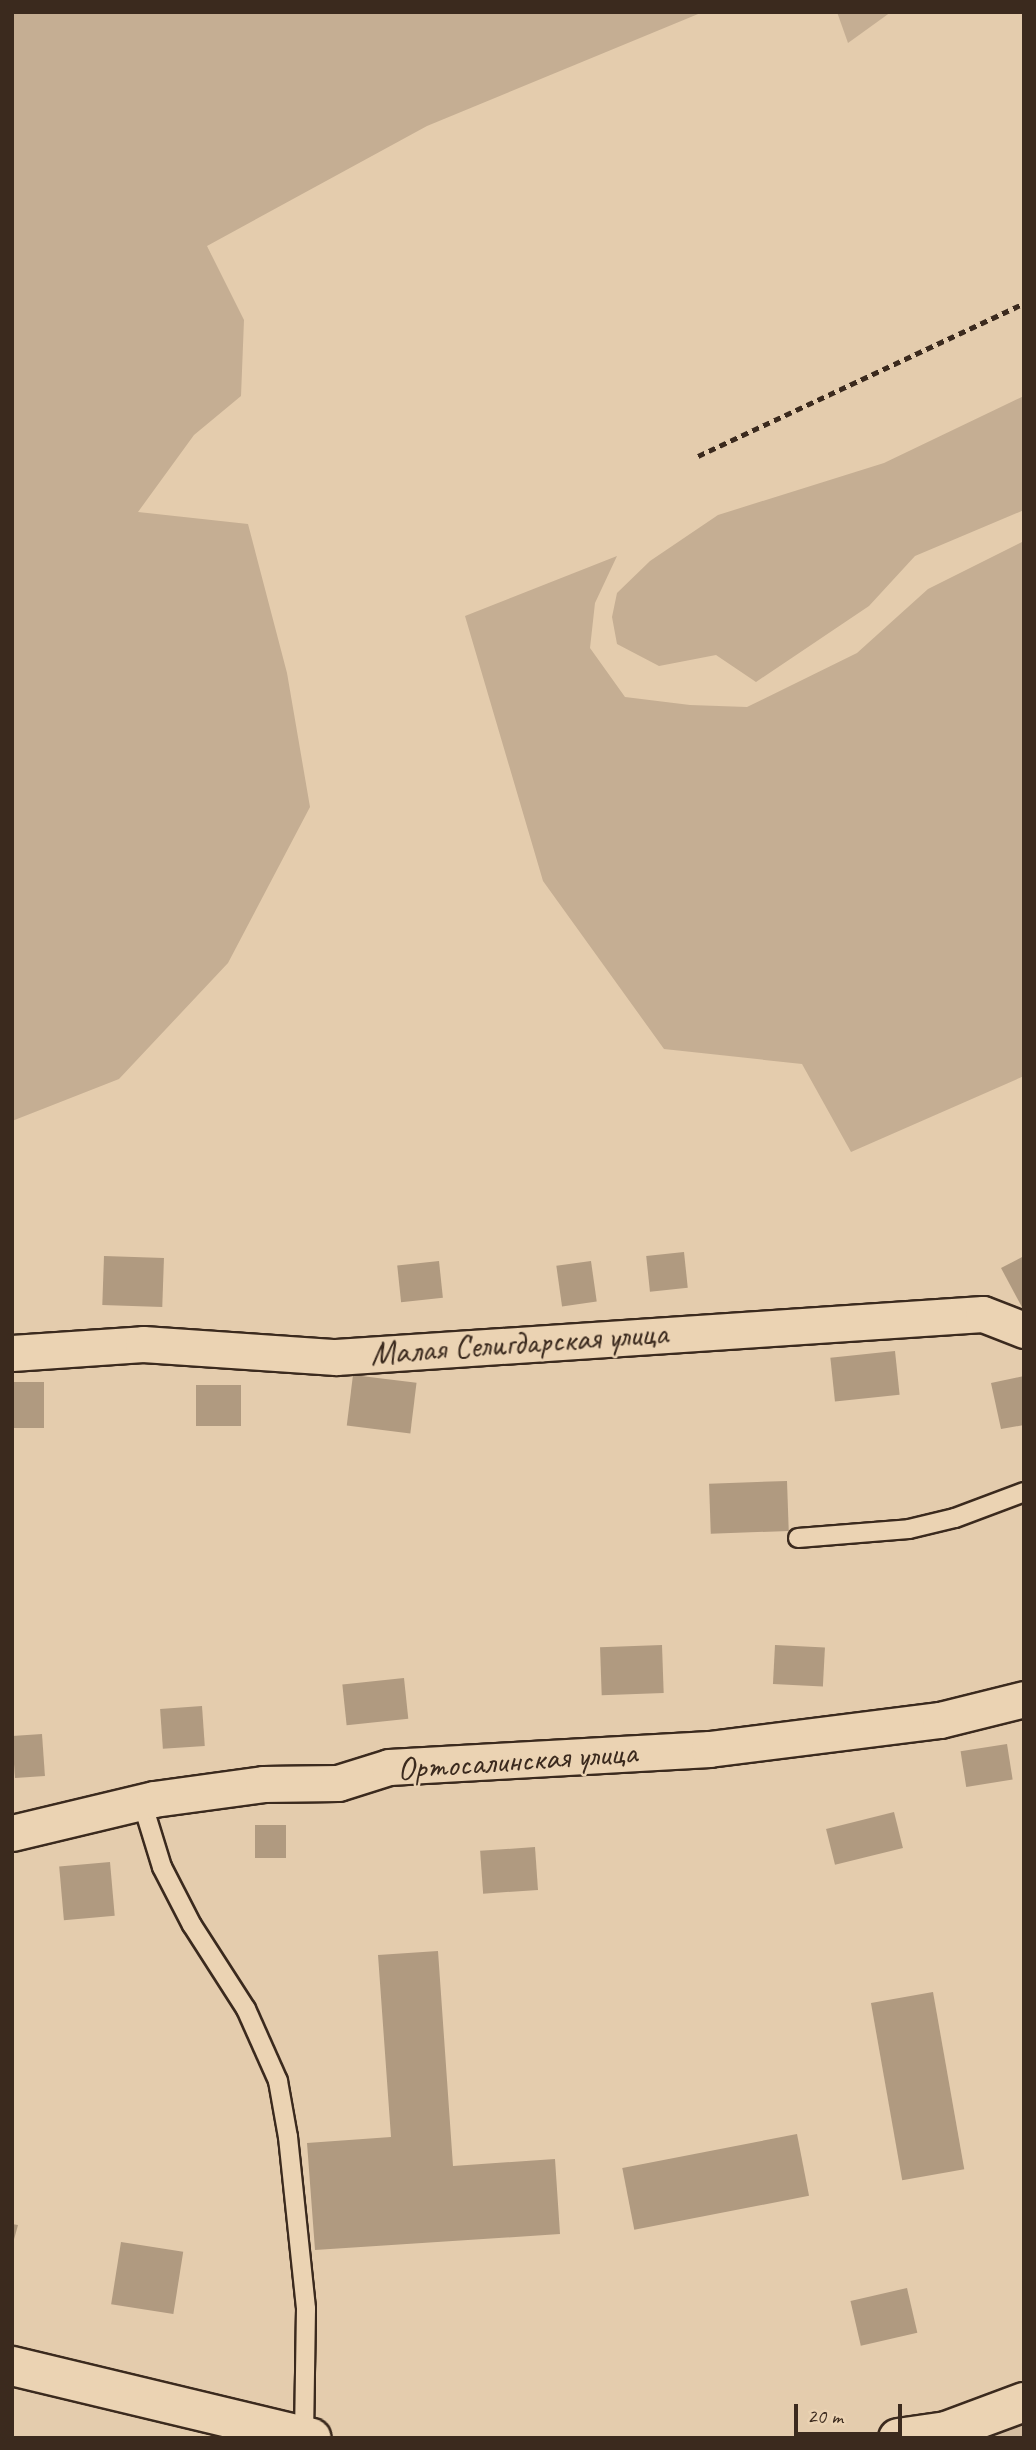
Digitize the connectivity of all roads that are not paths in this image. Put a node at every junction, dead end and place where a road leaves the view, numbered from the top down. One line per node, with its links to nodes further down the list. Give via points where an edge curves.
1 (1024, 1329): 2 (street, Малая Селигдарская улица, via 983,1314 336,1357 143,1344)
2 (12, 1353)
3 (1024, 1492): 4 (lane, via 955,1518 909,1529)
4 (797, 1538)
5 (1024, 1699): 6 (street, Ортосалинская улица, via 940,1720 709,1749 389,1767 338,1783 263,1784)
6 (142, 1802): 7 (street, Ортосалинская улица); 10 (lane, via 162,1867 246,2009 278,2081 306,2309)
7 (12, 1833)
8 (12, 2366): 10 (street)
9 (1024, 2402): 12 (street, via 946,2431)
10 (304, 2437): 11 (street)
11 (311, 2438)
12 (898, 2438)

